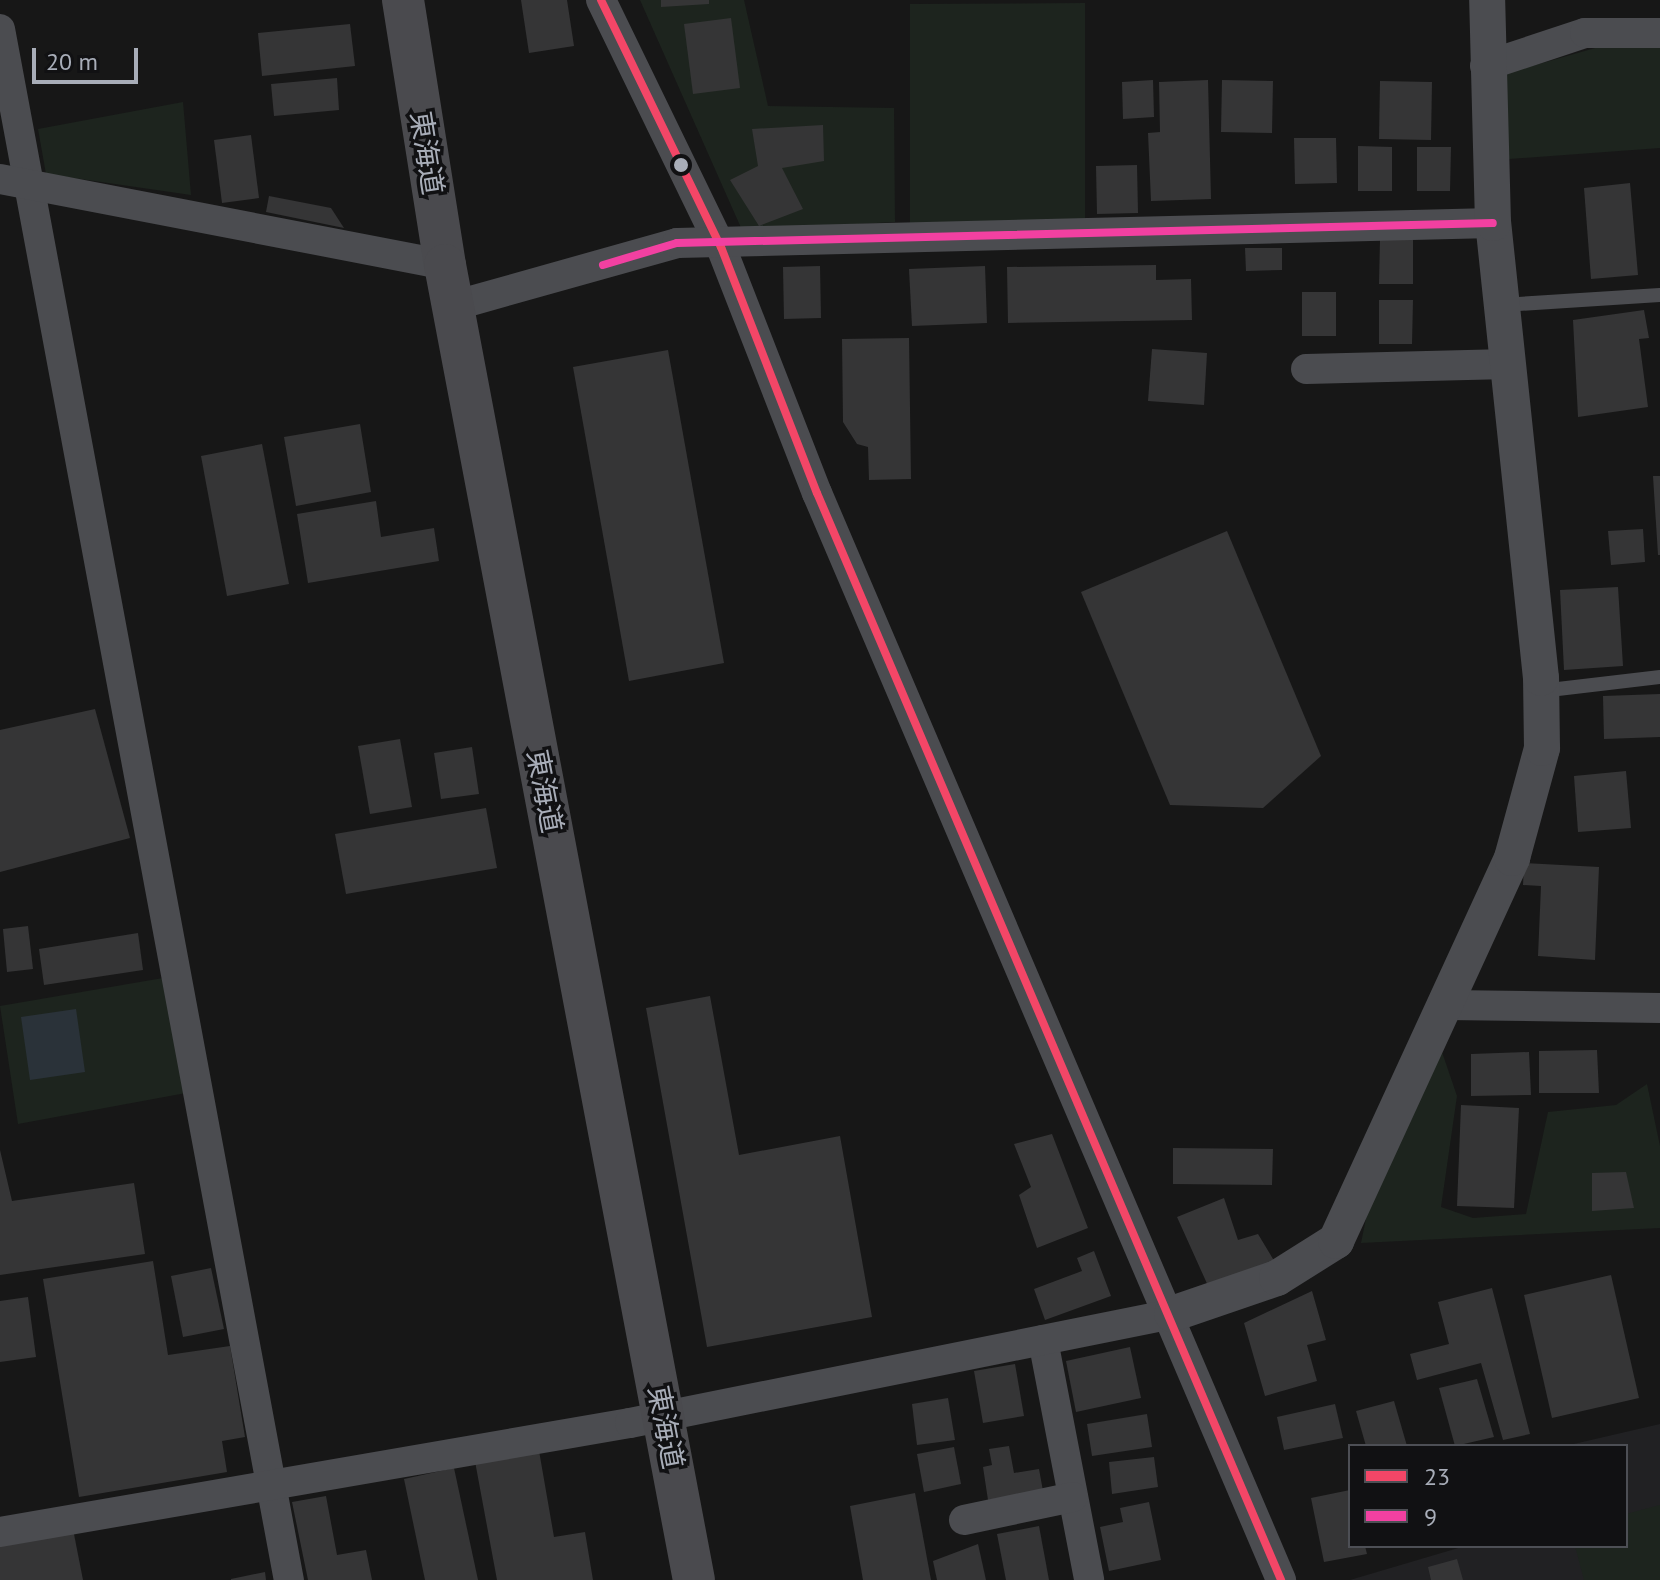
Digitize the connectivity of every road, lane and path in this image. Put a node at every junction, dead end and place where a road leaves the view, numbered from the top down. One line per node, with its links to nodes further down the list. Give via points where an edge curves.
1 (403, 0): 10 (main road, 東海道)
2 (601, 0): 9 (street)
3 (1487, 0): 6 (street)
4 (0, 29): 7 (street)
5 (1660, 33): 6 (street, via 1585,33)
6 (1485, 66): 8 (street)
7 (14, 181): 10 (street); 23 (street)
8 (1493, 223): 9 (street); 12 (street)
9 (721, 247): 13 (street, via 677,243); 20 (street, via 817,493)
10 (445, 265): 13 (main road, 東海道)
11 (1660, 295): 12 (lane)
12 (1501, 305): 14 (street)
13 (453, 306): 22 (main road, 東海道)
14 (1508, 364): 15 (street); 17 (street)
15 (1306, 369)
16 (1660, 677): 17 (lane)
17 (1541, 691): 18 (street, via 1542,748 1512,858)
18 (1447, 1005): 19 (street); 20 (street, via 1336,1241 1277,1278)
19 (1660, 1008)
20 (1172, 1314): 21 (street); 30 (street)
21 (1043, 1340): 22 (street); 24 (street)
22 (664, 1417): 23 (street); 28 (main road, 東海道)
23 (270, 1482): 26 (street); 27 (street)
24 (1073, 1497): 25 (street); 29 (street)
25 (964, 1520)
26 (0, 1532)
27 (289, 1580)
28 (694, 1580)
29 (1089, 1580)
30 (1281, 1580)

